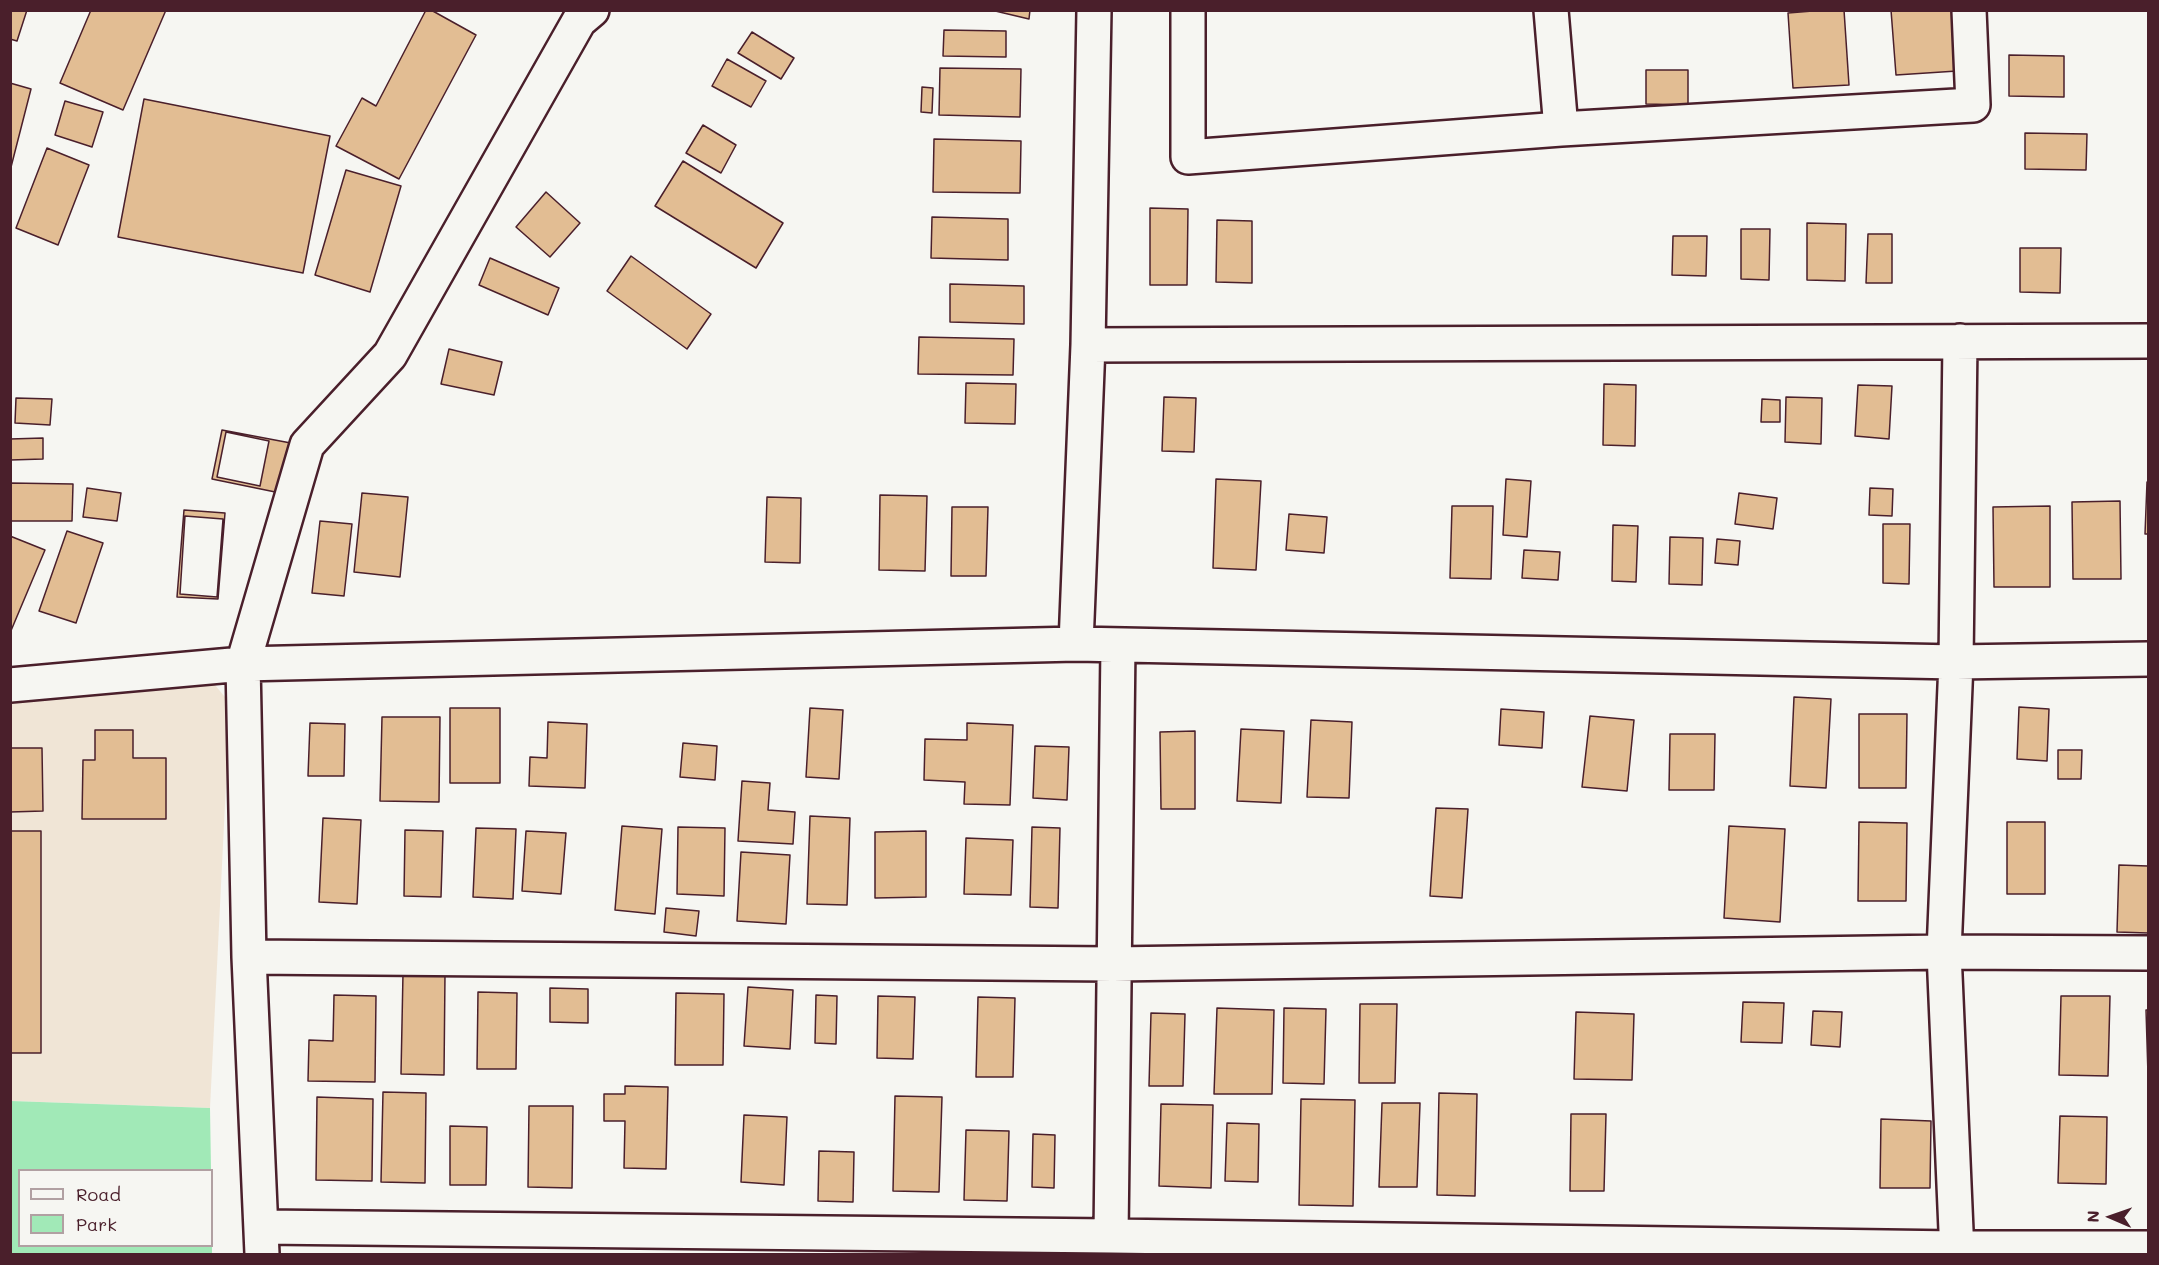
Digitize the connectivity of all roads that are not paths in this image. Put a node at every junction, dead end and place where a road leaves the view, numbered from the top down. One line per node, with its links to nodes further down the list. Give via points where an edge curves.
1 (592, 10): 14 (street, via 579,21 390,355 307,445)
2 (1094, 10): 9 (street)
3 (1188, 10): 6 (street, via 1188,157)
4 (1551, 10): 6 (street)
5 (1969, 10): 6 (street, via 1973,105)
6 (1562, 129)
7 (1960, 341): 8 (street); 9 (street); 13 (street)
8 (2148, 341)
9 (1088, 345): 10 (street)
10 (1076, 644): 11 (street); 14 (street)
11 (1118, 645): 13 (street); 19 (street)
12 (2148, 659): 13 (street)
13 (1956, 662): 16 (street)
14 (243, 664): 15 (street); 18 (street)
15 (10, 685)
16 (1944, 952): 17 (street); 19 (street); 23 (street)
17 (2148, 953)
18 (249, 957): 19 (street); 21 (street)
19 (1113, 964): 20 (street)
20 (1111, 1236): 21 (street); 23 (street)
21 (262, 1241)
22 (2148, 1248): 23 (street)
23 (1957, 1251)

